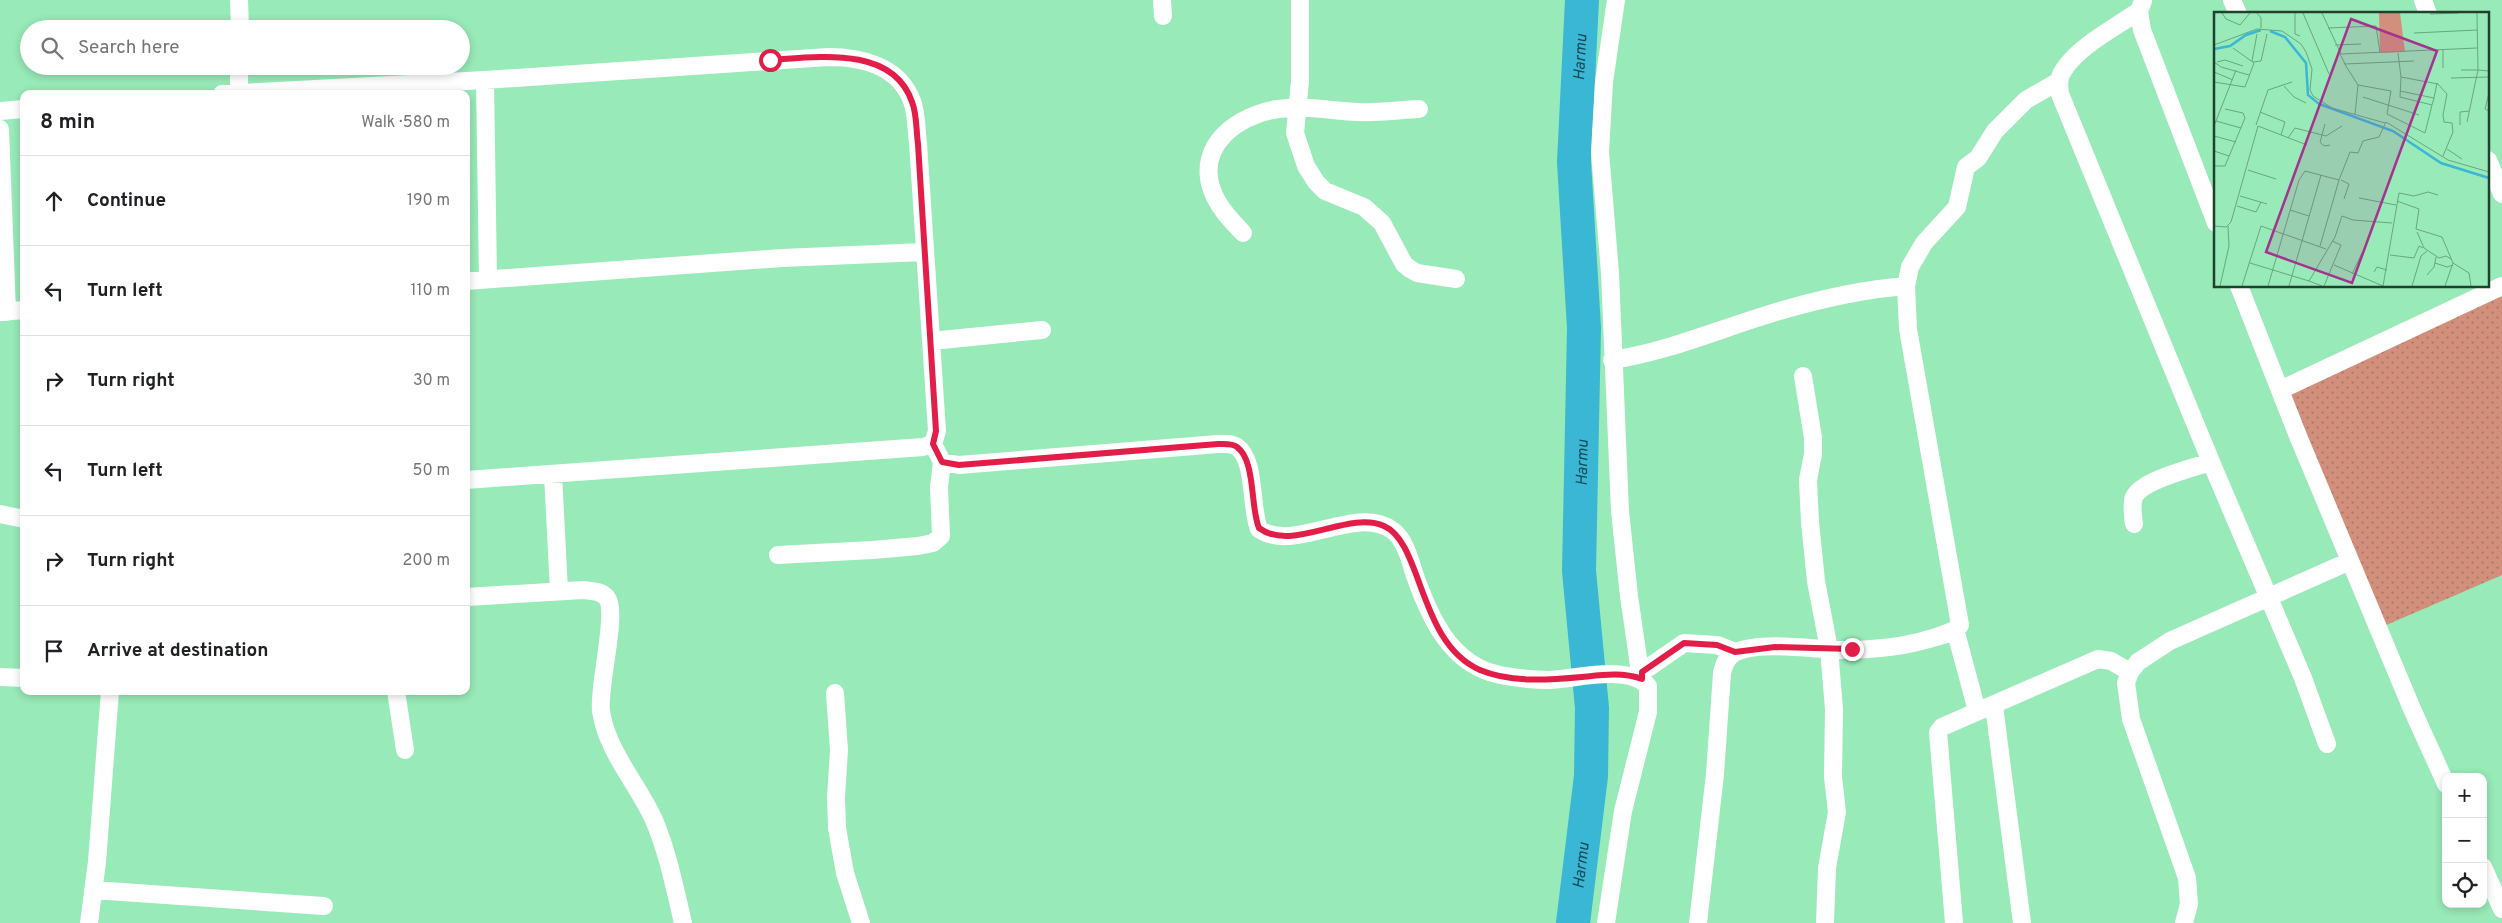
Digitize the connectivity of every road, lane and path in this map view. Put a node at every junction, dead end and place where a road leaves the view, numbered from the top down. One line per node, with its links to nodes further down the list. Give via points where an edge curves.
1 (239, 0): 9 (street)
2 (1300, 0): 15 (street)
3 (1616, 0): 34 (street, via 1600,124)
4 (2232, 0): 7 (street)
5 (2423, 0): 8 (street)
6 (2142, 5): 12 (street, via 2079,54 2062,72); 22 (street, via 2144,38)
7 (2237, 12)
8 (2427, 12)
9 (240, 20)
10 (237, 75): 13 (street)
11 (485, 80): 14 (street); 24 (street, via 799,58 844,57 877,66 894,75 913,102); 25 (street)
12 (2059, 81): 28 (street, via 2026,100 1995,131 1978,158 1966,167 1957,206 1917,254); 39 (street, via 2060,94 2073,130)
13 (235, 90)
14 (292, 90)
15 (1297, 107): 17 (street, via 1360,112); 23 (street, via 1272,110 1249,118 1224,134 1212,150 1209,177 1212,190 1218,203); 26 (street, via 1295,133 1306,166 1316,182 1325,191 1373,214 1390,234 1404,264 1410,269)
16 (20, 109): 18 (street)
17 (1418, 109)
18 (0, 111)
19 (0, 129): 31 (street)
20 (2490, 165): 21 (street)
21 (2502, 194)
22 (2214, 218)
23 (1243, 233)
24 (923, 252): 25 (street, via 782,258); 33 (street)
25 (488, 279): 27 (street)
26 (1456, 279)
27 (470, 280)
28 (1906, 286): 34 (street, via 1833,297 1760,317 1669,348); 50 (street, via 1908,328 1961,618)
29 (2502, 286): 36 (street)
30 (2241, 288): 36 (street)
31 (10, 311)
32 (1042, 330): 33 (street)
33 (930, 341): 37 (street, via 936,431)
34 (1612, 360): 54 (street, via 1624,553)
35 (1803, 376): 51 (street, via 1813,438 1808,480 1810,522 1816,581)
36 (2280, 390): 46 (street)
37 (933, 444): 38 (street); 40 (street)
38 (942, 462): 45 (street, via 941,536 933,542 872,550); 54 (street, via 959,465 1218,444 1236,446 1248,464 1254,517 1259,528 1275,536 1370,523 1392,530 1410,558 1434,622 1461,656 1480,670 1548,680)
39 (2211, 462): 44 (street, via 2153,482 2138,492 2132,508); 49 (street)
40 (554, 474): 41 (street); 47 (street)
41 (470, 480)
42 (0, 514): 43 (street)
43 (20, 518)
44 (2134, 524)
45 (778, 555)
46 (2350, 561): 49 (street); 63 (street)
47 (559, 591): 48 (street); 69 (street, via 602,593 610,604 601,712 614,749 654,820)
48 (470, 597)
49 (2269, 598): 53 (street, via 2170,642 2138,662); 61 (street, via 2315,706)
50 (1955, 629): 51 (street, via 1903,646); 60 (street)
51 (1829, 649): 52 (street, via 1775,647); 73 (street, via 1837,812 1827,868)
52 (1735, 652): 54 (street, via 1717,645 1684,643); 72 (street, via 1727,659 1722,673 1715,774)
53 (2130, 672): 60 (street, via 2098,660); 76 (street, via 2126,683 2131,719 2187,878 2189,904)
54 (1642, 675): 71 (street, via 1648,686 1648,712 1624,803)
55 (0, 676): 56 (street)
56 (20, 678)
57 (835, 693): 70 (street, via 839,750 837,828)
58 (110, 695): 65 (street)
59 (397, 695): 62 (street)
60 (1985, 708): 74 (street, via 1942,727 1938,732); 75 (street)
61 (2327, 744)
62 (404, 750)
63 (2442, 775)
64 (2487, 876): 67 (street)
65 (94, 890): 66 (street); 68 (street)
66 (324, 906)
67 (2502, 909)
68 (89, 923)
69 (683, 923)
70 (860, 923)
71 (1606, 923)
72 (1698, 923)
73 (1825, 923)
74 (1954, 923)
75 (2022, 923)
76 (2184, 923)

